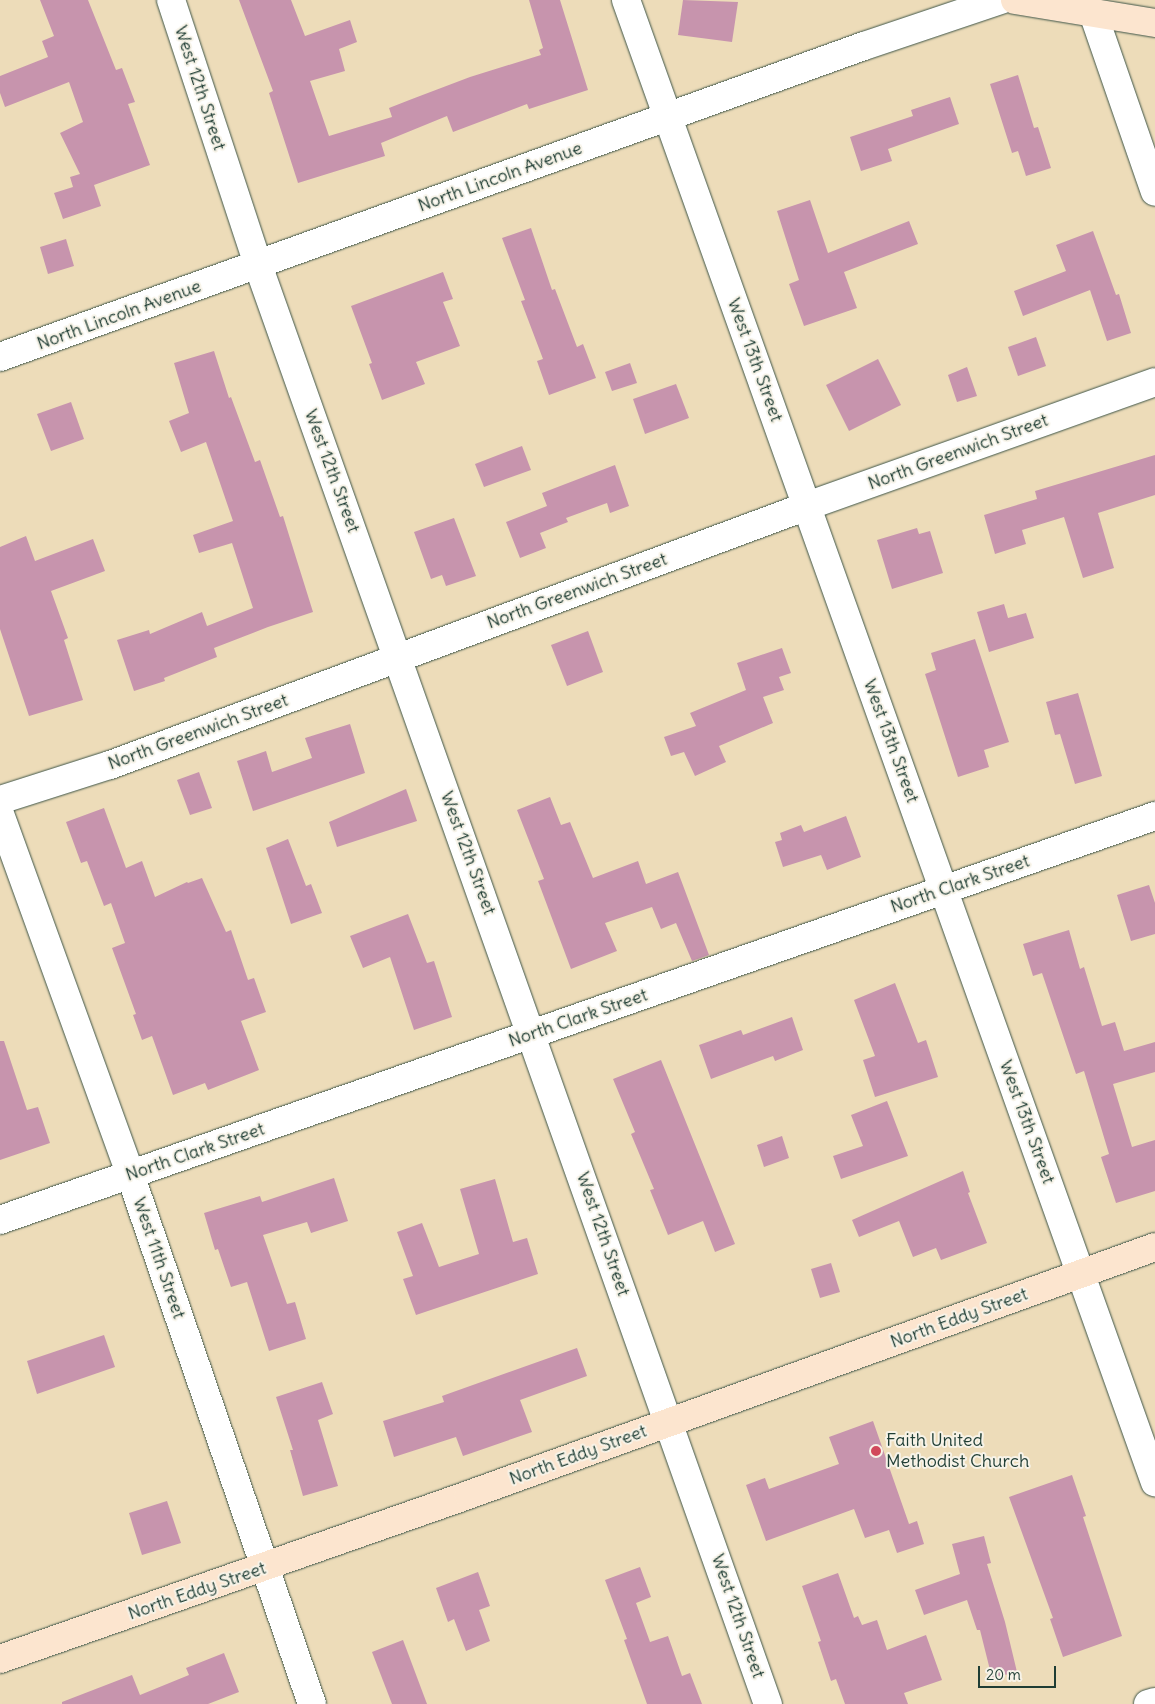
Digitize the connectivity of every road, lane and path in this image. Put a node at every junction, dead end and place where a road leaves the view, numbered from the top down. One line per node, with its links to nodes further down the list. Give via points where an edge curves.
1 (170, 0): 9 (street, West 12th Street)
2 (626, 0): 7 (street, West 13th Street)
3 (1000, 0): 7 (street, North Lincoln Avenue)
4 (1015, 0): 5 (main road)
5 (1093, 13): 6 (main road); 8 (street)
6 (1155, 23)
7 (668, 117): 9 (street, North Lincoln Avenue); 12 (street, West 13th Street)
8 (1155, 192)
9 (258, 265): 10 (street, North Lincoln Avenue); 13 (street, West 12th Street)
10 (0, 357)
11 (1155, 382): 12 (street, North Greenwich Street)
12 (807, 506): 13 (street, North Greenwich Street); 17 (street, West 13th Street)
13 (398, 657): 14 (street, North Greenwich Street, via 110,765); 18 (street, West 12th Street)
14 (0, 800)
15 (0, 814): 19 (street, West 11th Street)
16 (1155, 816): 17 (street, North Clark Street)
17 (944, 890): 18 (street, North Clark Street); 22 (street, West 13th Street)
18 (532, 1034): 19 (street, North Clark Street); 23 (street, West 12th Street)
19 (130, 1174): 20 (street, North Clark Street); 25 (street, West 11th Street)
20 (0, 1220)
21 (1155, 1247): 22 (main road, North Eddy Street)
22 (1082, 1274): 23 (main road, North Eddy Street); 24 (street, West 13th Street)
23 (670, 1422): 25 (main road, North Eddy Street); 29 (street, West 12th Street)
24 (1155, 1482)
25 (265, 1567): 26 (main road, North Eddy Street); 28 (street, West 11th Street)
26 (0, 1659)
27 (1155, 1702): 30 (street)
28 (312, 1704)
29 (768, 1704)
30 (1148, 1704)

